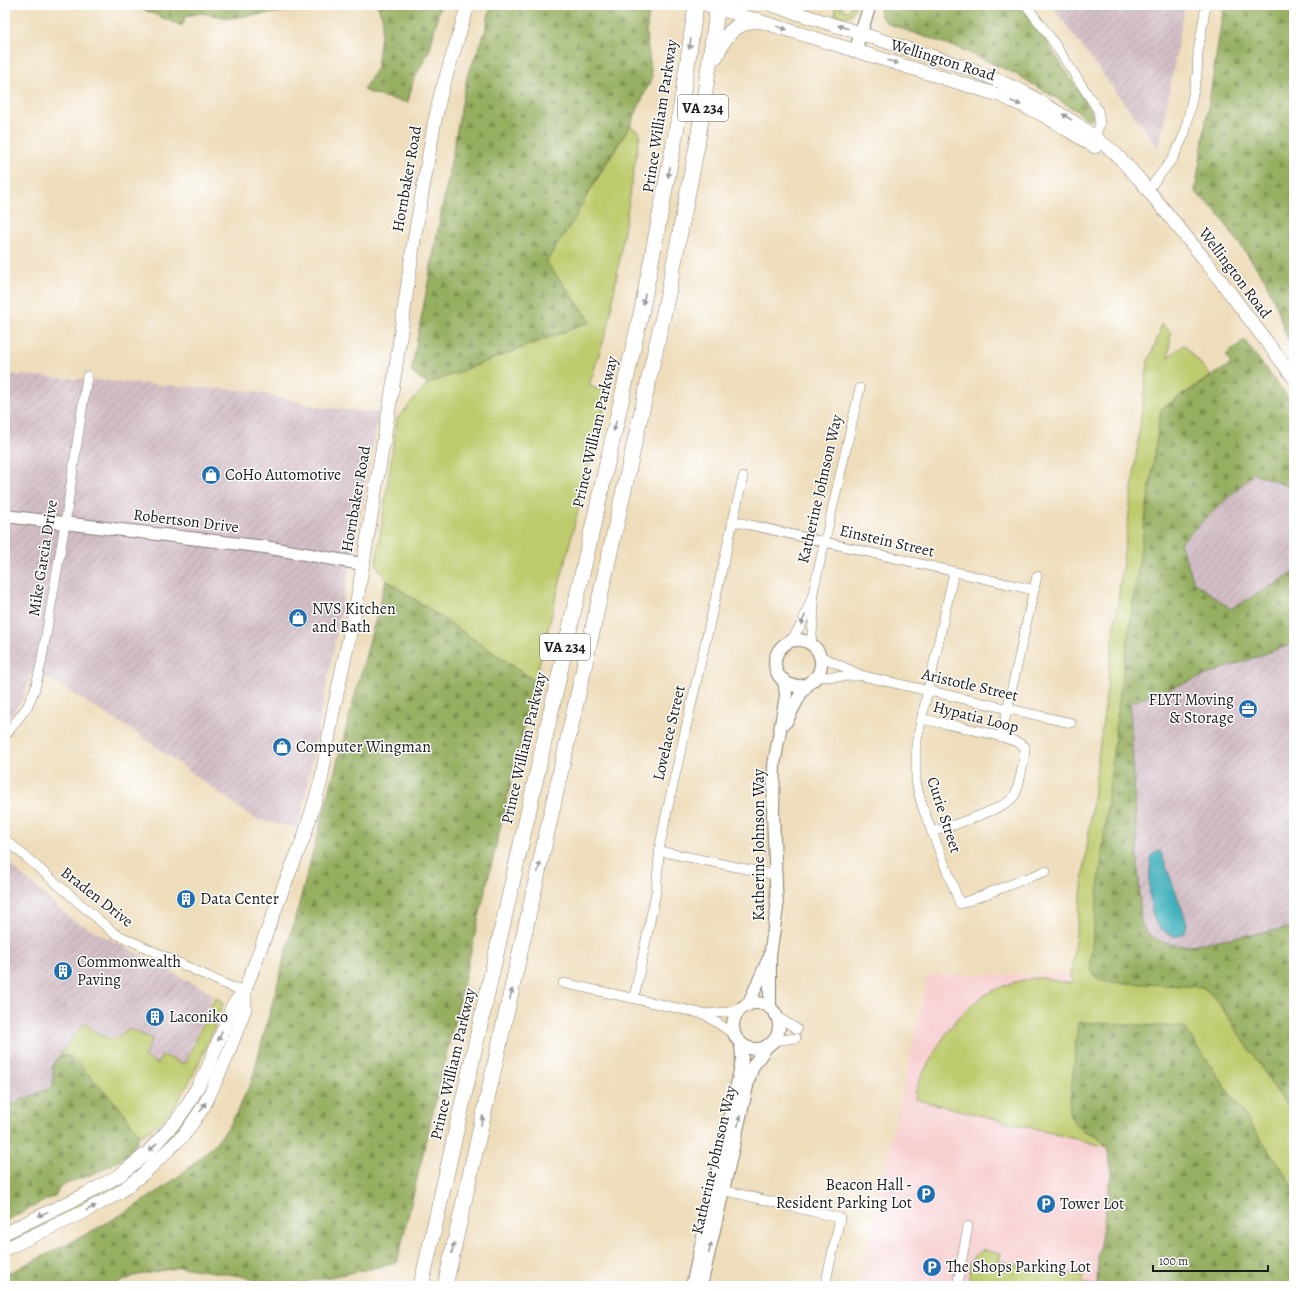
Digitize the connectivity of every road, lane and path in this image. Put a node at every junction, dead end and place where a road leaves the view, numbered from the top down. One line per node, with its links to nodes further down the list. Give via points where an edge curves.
1 (468, 5): 22 (main road, Hornbaker Road, via 434,124)
2 (696, 5): 60 (highway, Prince William Parkway / VA 234, one-way to 60, via 678,121 642,310)
3 (772, 5): 9 (main road, Wellington Road, one-way to 3)
4 (870, 5): 9 (street)
5 (1026, 5): 12 (street, via 1098,110 1100,124)
6 (1206, 5): 13 (street, via 1198,52 1198,75 1185,133 1173,158)
7 (714, 6): 8 (main road, Wellington Road); 11 (highway, VA 234)
8 (757, 20): 10 (main road, Wellington Road, one-way to 10); 11 (highway, via 739,24 726,35)
9 (861, 33): 10 (street); 12 (main road, Wellington Road, one-way to 9, via 1049,106 998,80)
10 (855, 51): 12 (main road, Wellington Road, one-way to 12, via 1002,96)
11 (710, 70): 61 (highway, VA 234, one-way to 11, via 668,294)
12 (1093, 141): 13 (main road, Wellington Road)
13 (1148, 190): 15 (main road, Wellington Road, via 1205,260)
14 (87, 376): 20 (street, Mike Garcia Drive)
15 (1294, 378)
16 (860, 388): 21 (street, Katherine Johnson Way)
17 (743, 477): 19 (street, Lovelace Street)
18 (5, 516): 20 (street, Robertson Drive)
19 (733, 521): 21 (street, Einstein Street); 42 (street, Lovelace Street)
20 (65, 524): 22 (street, Robertson Drive, via 265,547); 38 (street, Mike Garcia Drive, via 35,689 27,707)
21 (824, 542): 23 (street, Einstein Street); 26 (street, Katherine Johnson Way)
22 (362, 564): 47 (main road, Hornbaker Road, via 356,606 313,814)
23 (954, 572): 25 (street, Einstein Street); 33 (street, Curie Street)
24 (1037, 576): 25 (street)
25 (1034, 590): 34 (street)
26 (812, 597): 27 (street, Katherine Johnson Way, one-way to 27, via 801,625); 28 (street, Katherine Johnson Way, via 814,611)
27 (790, 642): 28 (street, via 805,641); 31 (street, via 784,645 776,658 778,673)
28 (811, 645): 29 (street)
29 (820, 656): 30 (street, Aristotle Street); 32 (street, via 821,664)
30 (863, 676): 32 (street, Aristotle Street); 33 (street, Aristotle Street)
31 (784, 680): 32 (street, via 796,686); 37 (street, Katherine Johnson Way, via 786,695)
32 (813, 680): 37 (street, Katherine Johnson Way, via 801,693)
33 (929, 691): 34 (street, Aristotle Street); 35 (street, Curie Street)
34 (1008, 709): 36 (street, Aristotle Street); 39 (street)
35 (922, 719): 39 (street, Hypatia Loop); 40 (street, Curie Street, via 916,744 916,782)
36 (1071, 723)
37 (780, 734): 44 (street, Katherine Johnson Way, via 774,765)
38 (5, 736)
39 (1001, 737): 40 (street, Hypatia Loop, via 1025,747 1014,796 994,809)
40 (932, 832): 43 (street, Curie Street, via 960,904)
41 (5, 839): 47 (street, Braden Drive, via 114,933 231,987)
42 (660, 851): 44 (street); 48 (street, Lovelace Street, via 656,892)
43 (1046, 871)
44 (776, 875): 45 (street, Katherine Johnson Way, via 777,908)
45 (770, 956): 49 (street, Katherine Johnson Way); 50 (street, Katherine Johnson Way)
46 (563, 983): 48 (street)
47 (245, 990): 58 (main road, Hornbaker Road, one-way to 58, via 233,1005 195,1093 158,1142 120,1175); 59 (main road, Hornbaker Road, one-way to 47, via 120,1192 184,1135 204,1106 226,1059 246,1009)
48 (634, 998): 51 (street)
49 (743, 1008): 50 (street, via 760,1003); 51 (street); 53 (street, via 733,1024)
50 (773, 1012): 52 (street); 55 (street, via 779,1026)
51 (704, 1014): 53 (street)
52 (797, 1029)
53 (738, 1038): 55 (street, via 754,1049); 62 (street, Katherine Johnson Way, via 742,1059)
54 (796, 1038): 55 (street)
55 (771, 1043): 56 (street, Katherine Johnson Way, one-way to 55, via 749,1078 753,1066)
56 (723, 1190): 63 (street, Katherine Johnson Way, one-way to 56); 64 (street, via 840,1218)
57 (968, 1226): 65 (street)
58 (5, 1233)
59 (5, 1249)
60 (421, 1286)
61 (445, 1286)
62 (692, 1286)
63 (701, 1286)
64 (825, 1286)
65 (956, 1286)

